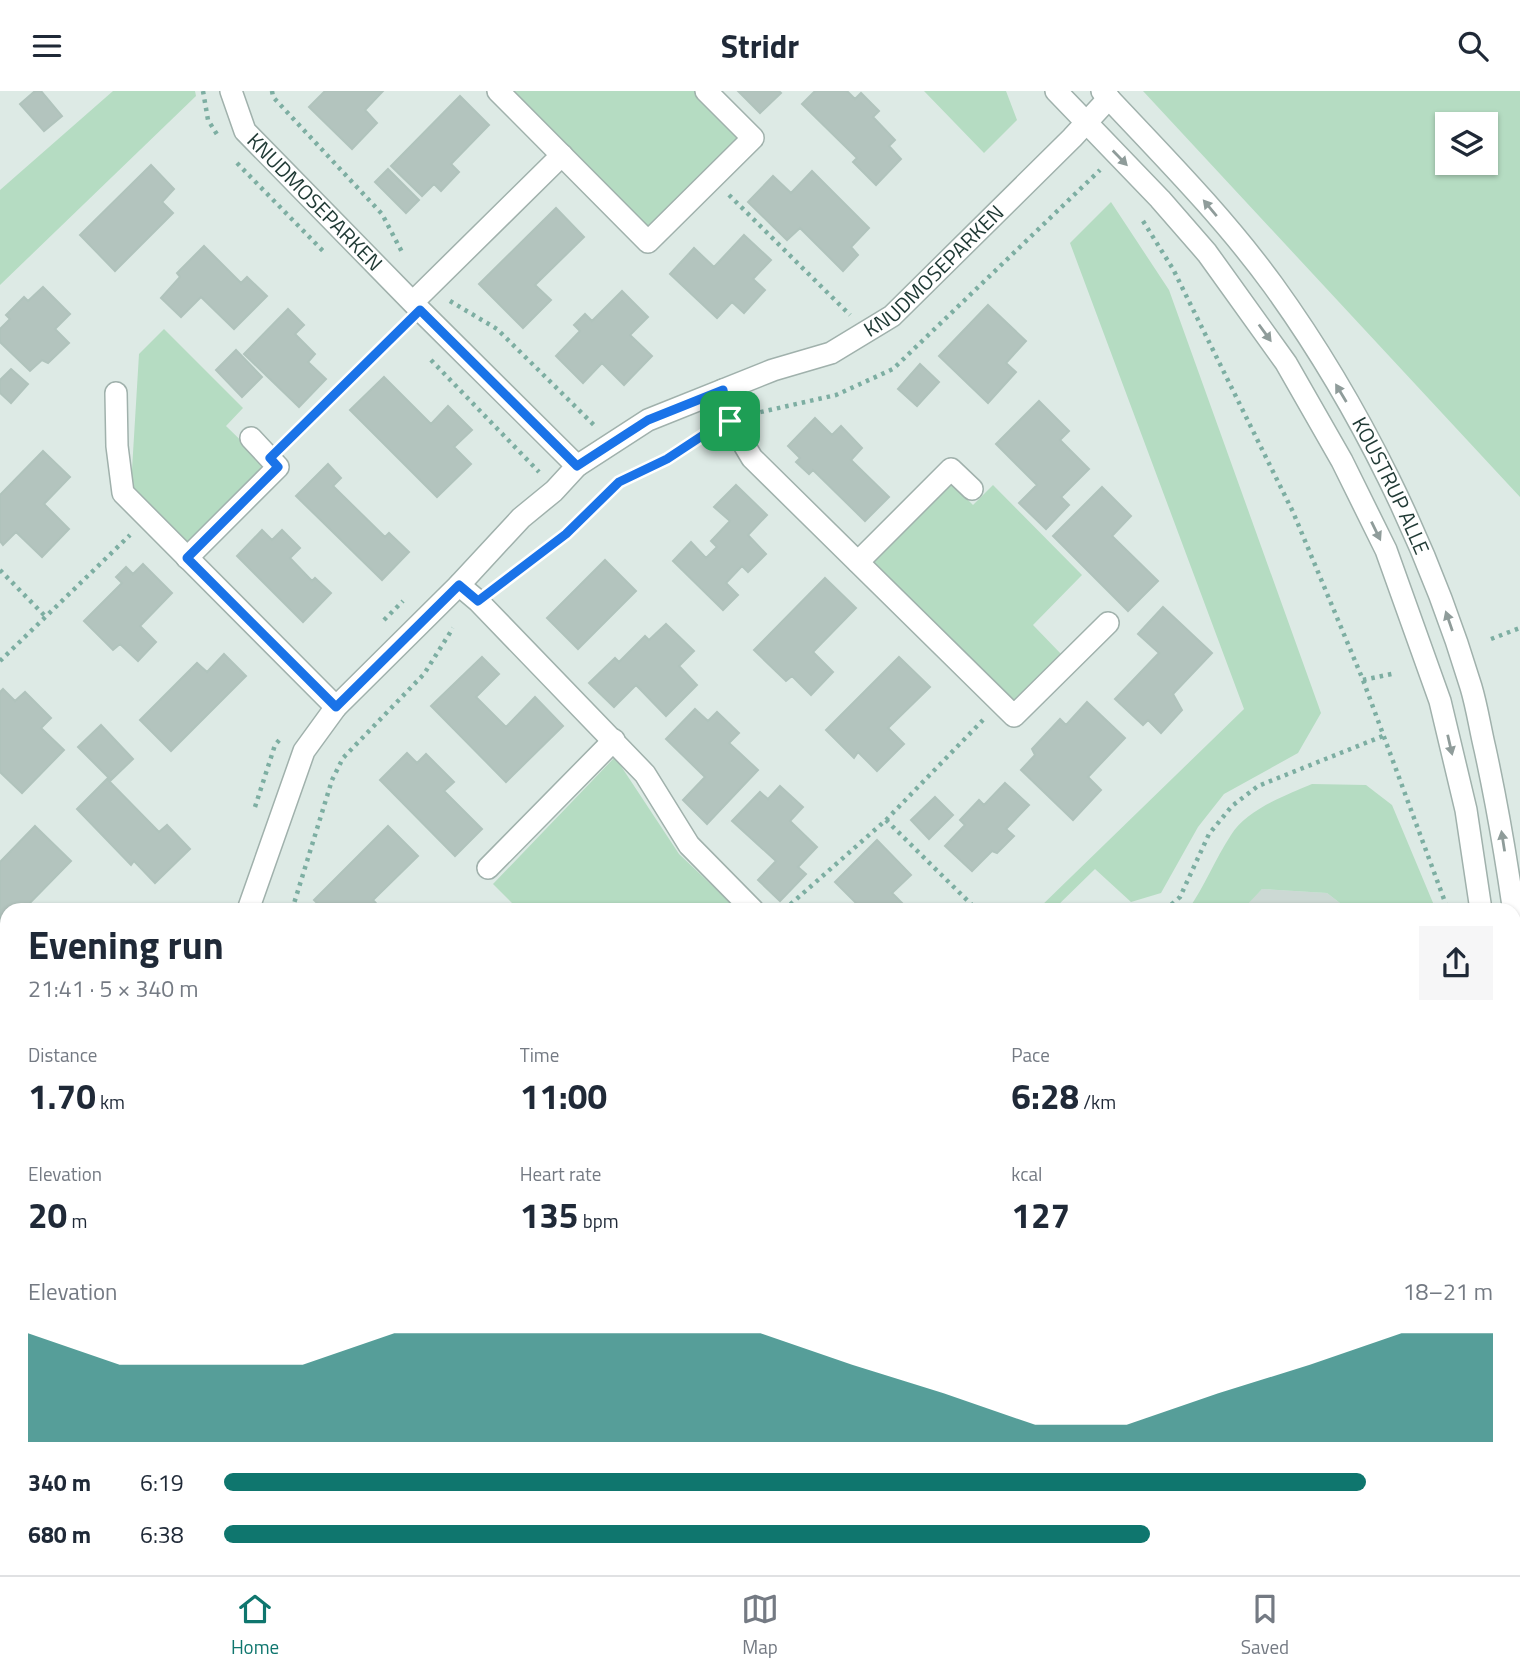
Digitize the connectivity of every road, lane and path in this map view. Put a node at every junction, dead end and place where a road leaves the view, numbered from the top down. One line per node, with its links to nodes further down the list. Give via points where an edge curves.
1 (231, 91): 12 (street, KNUDMOSEPARKEN, via 245,131)
2 (498, 91): 7 (street)
3 (706, 91): 9 (street, via 753,138)
4 (1056, 91): 6 (street, KOUSTRUP ALLE)
5 (1105, 95): 6 (street, KNUDMOSEPARKEN); 48 (street, KOUSTRUP ALLE, one-way to 5, via 1472,689 1414,534 1369,441 1273,285 1183,175)
6 (1079, 130): 8 (path); 14 (street, KNUDMOSEPARKEN, via 891,316 831,353); 47 (street, KOUSTRUP ALLE, one-way to 47, via 1160,199 1207,253 1286,363 1342,461 1385,550 1440,701 1466,810)
7 (562, 156): 9 (street, via 648,242); 12 (street)
8 (1101, 169): 10 (path); 16 (path, via 893,369 836,395)
9 (712, 178): 13 (path)
10 (1109, 178)
11 (1138, 216): 33 (path, via 1173,269 1293,512)
12 (416, 306): 18 (path); 19 (street, KNUDMOSEPARKEN)
13 (851, 315)
14 (723, 390): 16 (street); 19 (street, KNUDMOSEPARKEN, via 648,420)
15 (116, 394): 21 (street, via 123,493)
16 (730, 421): 23 (street, via 752,458); 26 (path, via 619,482 566,534)
17 (251, 438): 18 (street)
18 (270, 458): 22 (street, via 278,467)
19 (577, 466): 25 (street, KNUDMOSEPARKEN)
20 (972, 489): 23 (street, via 951,469)
21 (148, 517): 22 (street); 27 (path)
22 (187, 558): 35 (street)
23 (858, 562): 34 (street)
24 (0, 570): 27 (path)
25 (459, 585): 26 (street); 35 (street, KNUDMOSEPARKEN)
26 (478, 601): 37 (street); 41 (path, via 456,624 424,674 343,758)
27 (45, 616): 31 (path)
28 (1108, 623): 34 (street, via 1014,716)
29 (1520, 628): 30 (path)
30 (1491, 639)
31 (0, 661)
32 (1396, 673): 33 (path)
33 (1363, 680): 36 (path)
34 (1000, 702): 38 (path)
35 (336, 707): 40 (street, KNUDMOSEPARKEN, via 304,751)
36 (1383, 736): 45 (path, via 1258,786 1232,806 1209,834); 46 (path)
37 (614, 740): 39 (street); 42 (street, via 645,774 689,845)
38 (886, 820): 43 (path); 44 (path)
39 (488, 868)
40 (250, 903)
41 (294, 903)
42 (746, 903)
43 (792, 903)
44 (969, 903)
45 (1173, 903)
46 (1445, 903)
47 (1480, 903)
48 (1512, 903)

